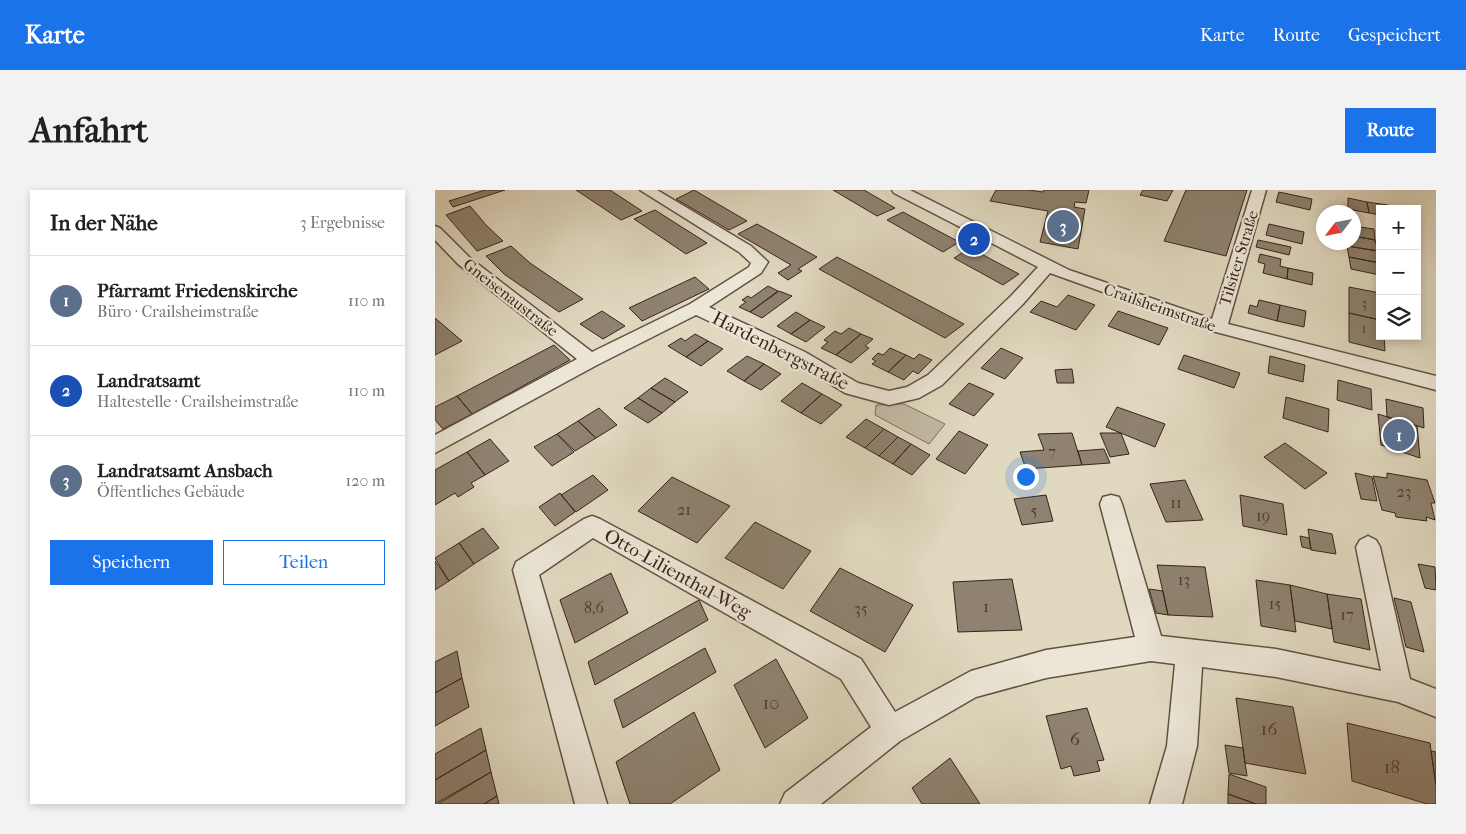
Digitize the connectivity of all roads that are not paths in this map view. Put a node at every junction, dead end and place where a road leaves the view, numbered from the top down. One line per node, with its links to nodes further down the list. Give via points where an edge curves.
1 (647, 190): 6 (street, via 745,249 760,262 755,270)
2 (899, 190): 5 (street, Crailsheimstraße)
3 (1259, 190): 7 (street, Tilsiter Straße)
4 (435, 231): 8 (street, Gneisenaustraße, via 464,261)
5 (1048, 266): 6 (street, Hardenbergstraße, via 935,380 912,393 889,398 852,388 798,356); 7 (street, Crailsheimstraße)
6 (696, 308): 8 (street, Hardenbergstraße)
7 (1218, 327): 9 (street, Crailsheimstraße)
8 (590, 360): 10 (street, Hardenbergstraße)
9 (1436, 383)
10 (435, 445)
11 (1111, 504): 13 (street)
12 (1368, 547): 15 (street)
13 (1151, 648): 14 (street); 17 (street, via 1046,664 971,685)
14 (1189, 654): 15 (street, via 1276,663); 20 (street, via 1182,746)
15 (1398, 688): 16 (street)
16 (1436, 703)
17 (890, 731): 18 (street, Otto-Lilienthal-Weg, via 851,669 592,526 525,570); 19 (street)
18 (591, 804)
19 (796, 804)
20 (1167, 804)

